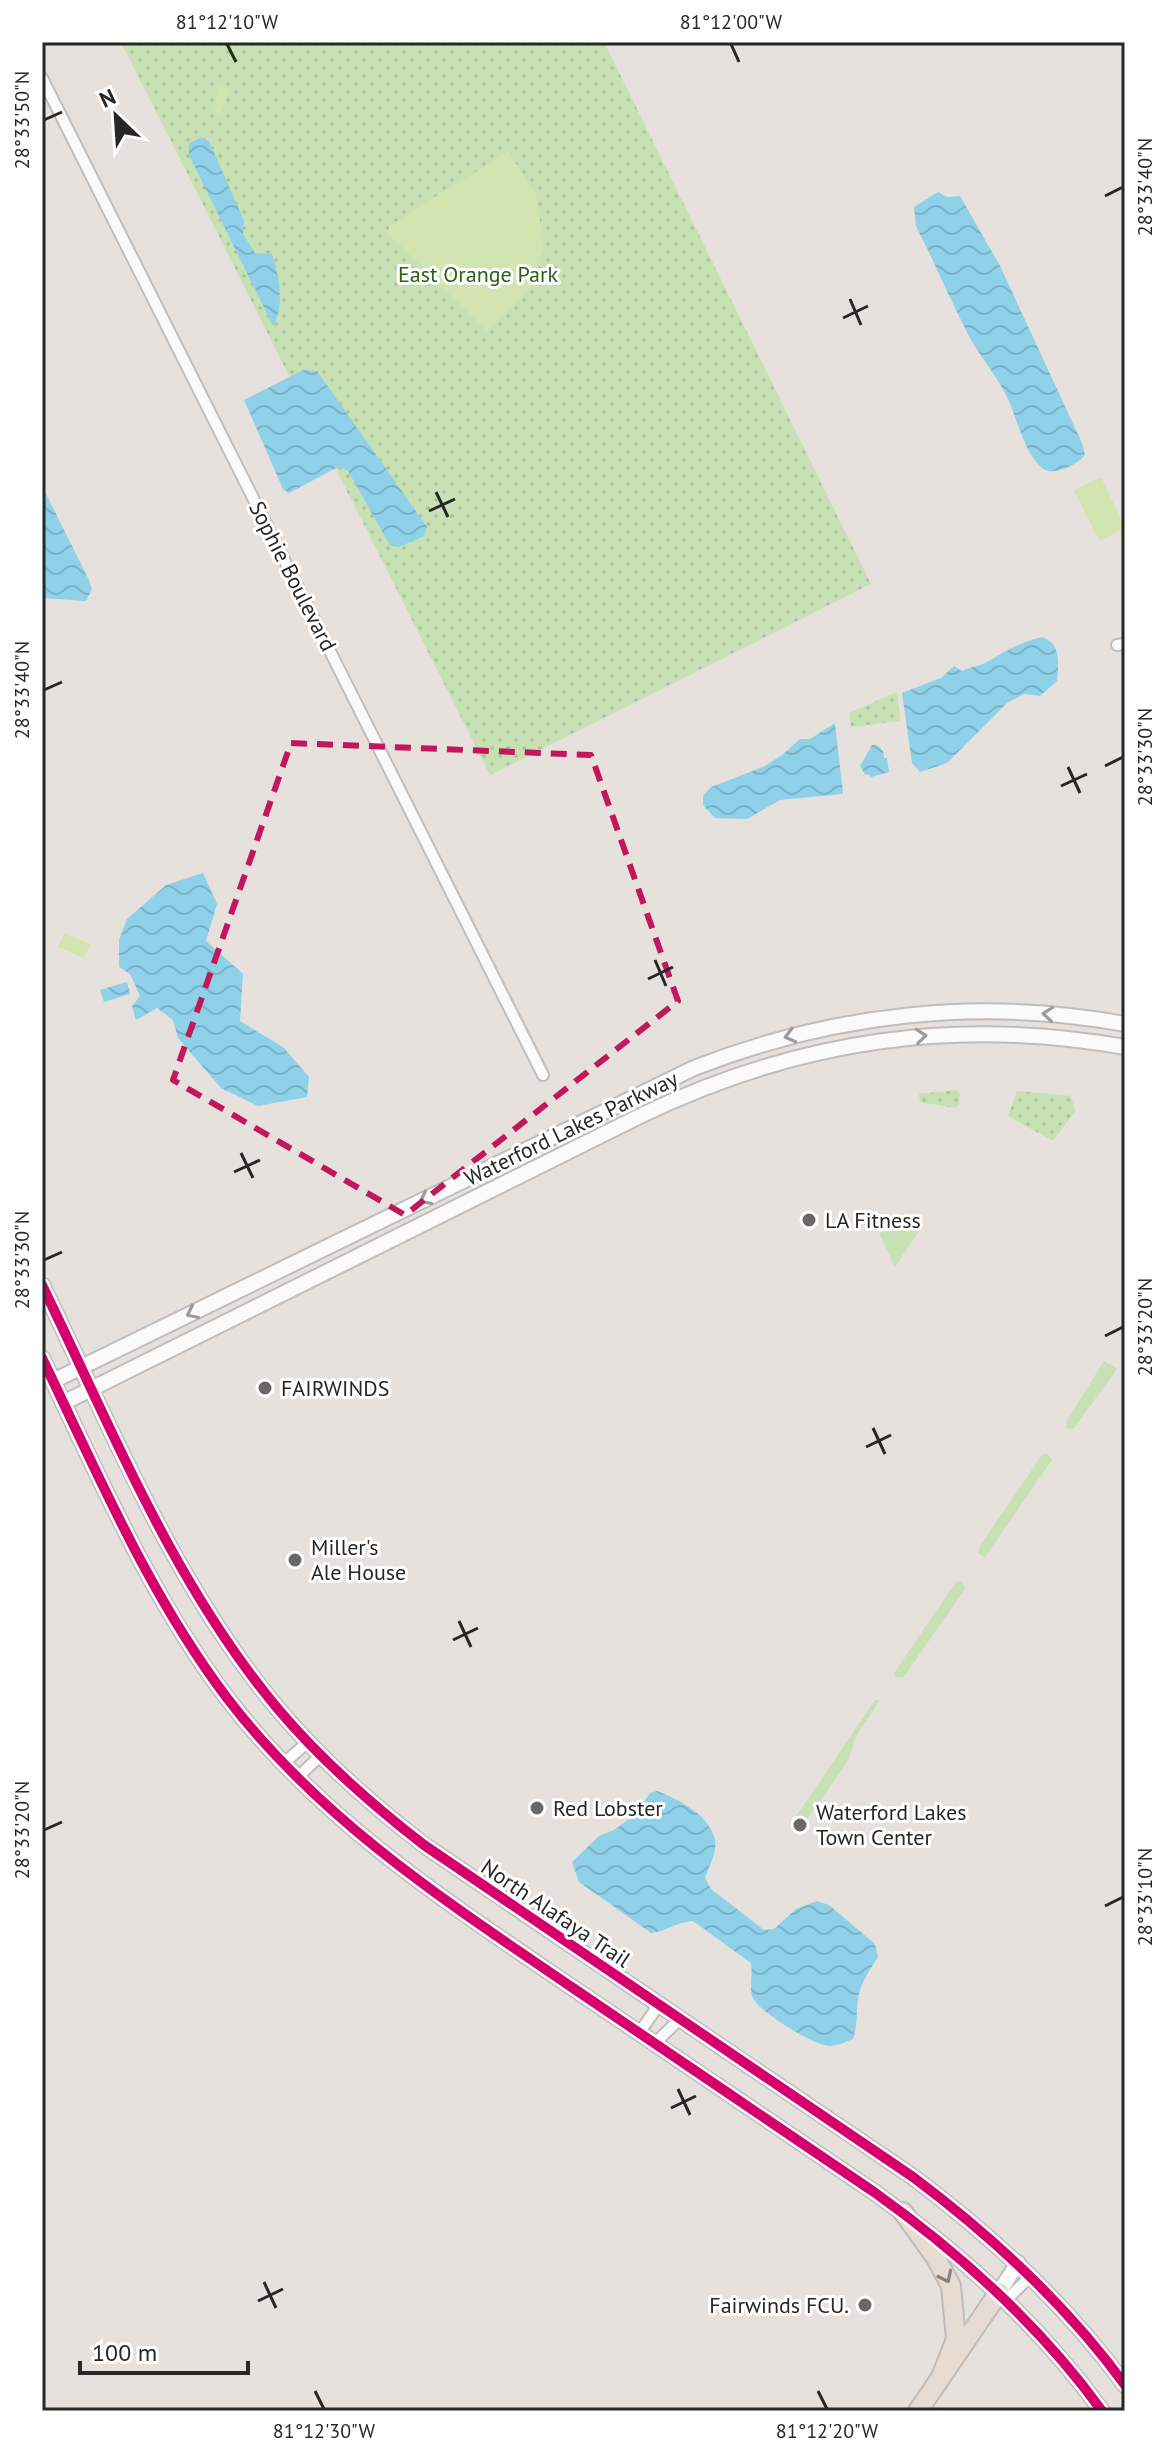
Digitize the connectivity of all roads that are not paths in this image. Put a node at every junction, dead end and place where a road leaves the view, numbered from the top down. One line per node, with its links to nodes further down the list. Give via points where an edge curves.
1 (42, 78): 6 (street, Sophie Boulevard)
2 (840, 1024): 3 (main road, Waterford Lakes Parkway, one-way to 2, via 1045,1013 963,1011); 4 (street); 7 (main road, Waterford Lakes Parkway, one-way to 7, via 694,1068)
3 (1125, 1024)
4 (844, 1046): 5 (main road, Waterford Lakes Parkway, one-way to 5, via 987,1033); 9 (main road, Waterford Lakes Parkway, via 755,1069 678,1098)
5 (1125, 1047)
6 (543, 1075)
7 (388, 1217): 9 (main road, via 376,1233 293,1273); 11 (main road, Waterford Lakes Parkway, one-way to 11)
8 (42, 1285): 11 (main road, North Alafaya Trail)
9 (277, 1296): 13 (main road, Waterford Lakes Parkway)
10 (42, 1358): 12 (main road)
11 (82, 1368): 12 (main road, Waterford Lakes Parkway); 13 (main road, North Alafaya Trail)
12 (53, 1381): 14 (main road)
13 (92, 1389): 14 (main road, Waterford Lakes Parkway); 15 (main road, North Alafaya Trail, via 205,1608)
14 (63, 1403): 17 (main road, via 165,1605 227,1697)
15 (308, 1742): 16 (main road, North Alafaya Trail); 17 (street)
16 (321, 1755): 18 (street); 19 (main road, North Alafaya Trail, via 424,1845)
17 (284, 1763): 18 (main road)
18 (298, 1777): 21 (main road, via 401,1869)
19 (658, 2006): 20 (main road, North Alafaya Trail); 21 (street)
20 (679, 2020): 22 (street); 24 (main road, North Alafaya Trail, via 913,2177)
21 (639, 2033): 22 (main road)
22 (655, 2043): 23 (main road)
23 (903, 2212): 26 (main road); 27 (highway, one-way to 27, via 951,2286 956,2339)
24 (1018, 2263): 25 (main road, North Alafaya Trail); 26 (main road)
25 (1031, 2276): 26 (street); 28 (main road, North Alafaya Trail)
26 (1003, 2295): 27 (highway); 30 (main road)
27 (941, 2377): 29 (highway)
28 (1125, 2385)
29 (918, 2411)
30 (1102, 2411)

